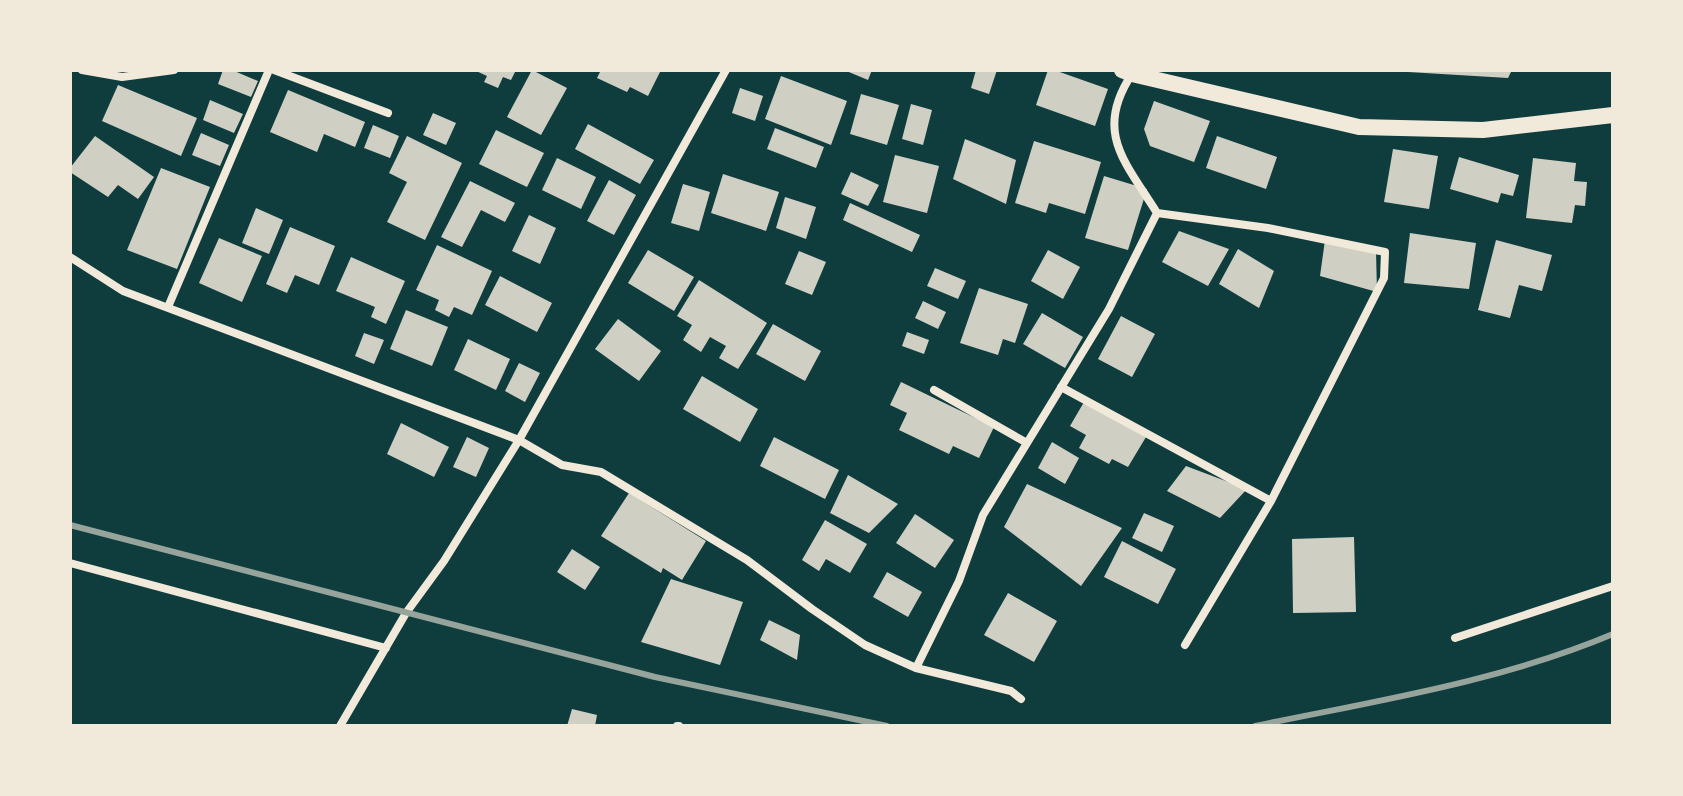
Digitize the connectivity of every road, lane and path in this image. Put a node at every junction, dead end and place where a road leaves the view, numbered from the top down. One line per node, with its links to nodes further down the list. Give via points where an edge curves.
1 (82, 70): 2 (street, via 122,77)
2 (174, 70)
3 (272, 70): 6 (street); 10 (street)
4 (726, 70): 13 (street)
5 (1129, 71): 7 (main road, via 1359,127 1483,130); 8 (street, via 1113,124 1118,152)
6 (388, 113)
7 (1613, 115)
8 (1157, 213): 11 (street, via 1109,309); 15 (street, via 1385,252 1384,278)
9 (70, 257): 10 (street, via 123,291)
10 (168, 307): 13 (street)
11 (1061, 387): 14 (street); 15 (street)
12 (934, 390): 14 (street)
13 (519, 440): 20 (street); 21 (street, via 562,465 601,472 747,560 865,645)
14 (1027, 443): 21 (street, via 983,515 959,581)
15 (1271, 501): 19 (street)
16 (70, 563): 20 (street)
17 (1613, 586): 18 (street)
18 (1455, 638)
19 (1185, 645)
20 (386, 648): 23 (street)
21 (916, 668): 22 (street, via 1011,691)
22 (1021, 699)
23 (340, 726)

